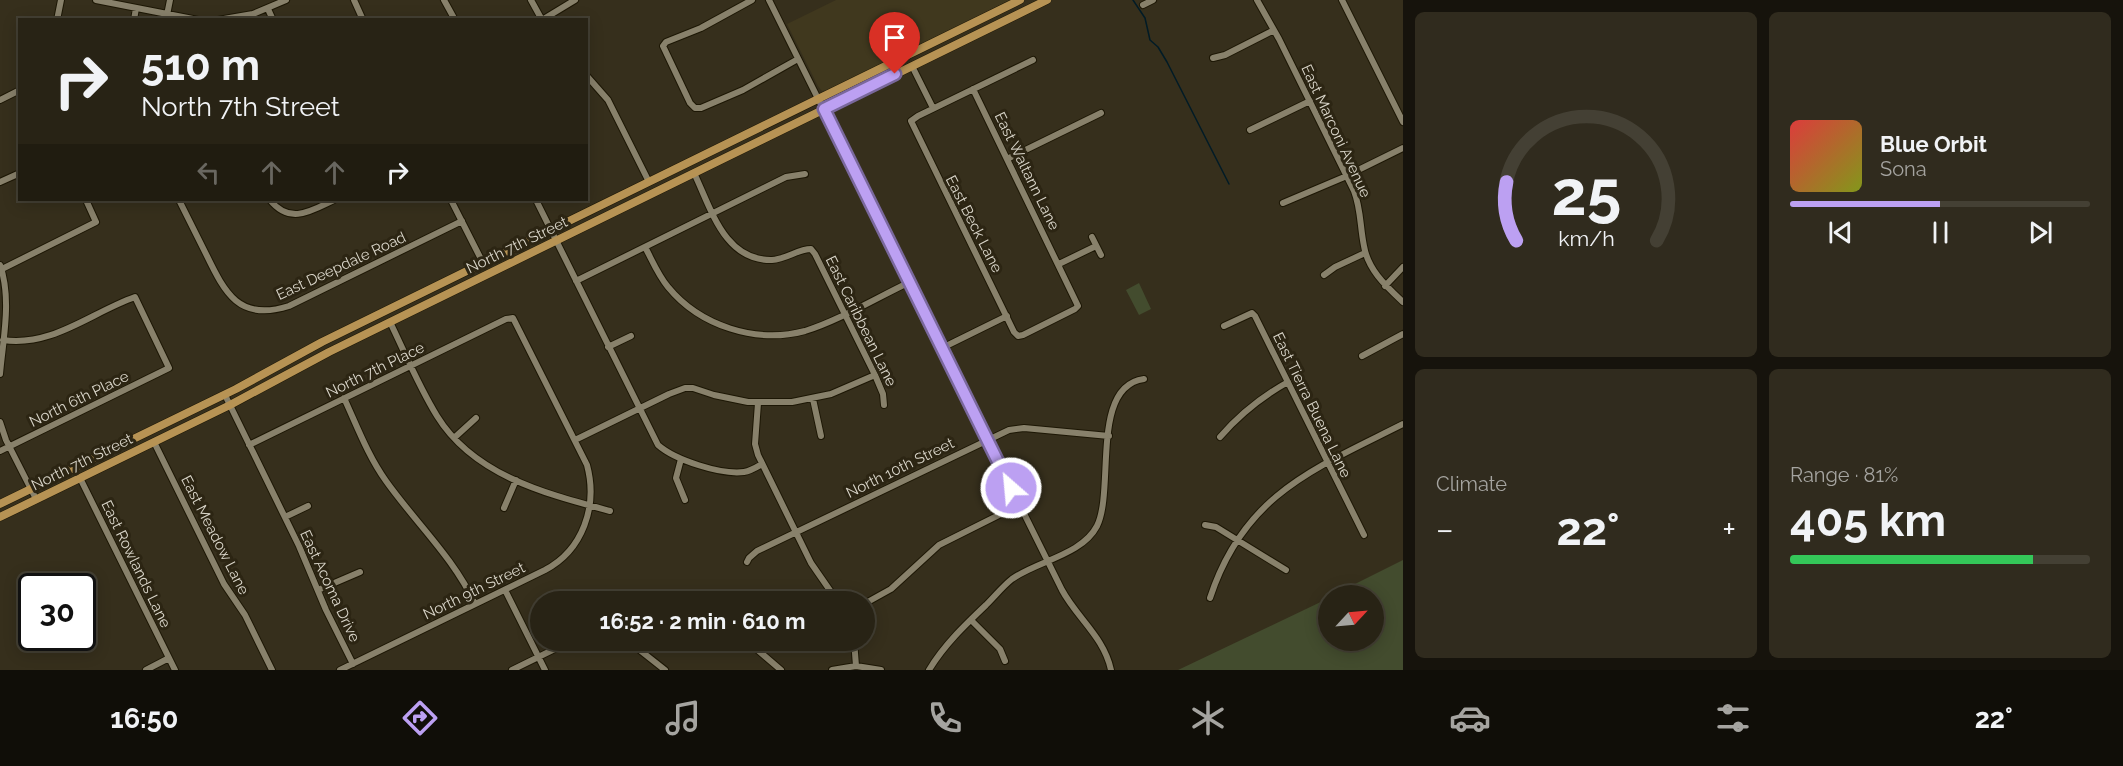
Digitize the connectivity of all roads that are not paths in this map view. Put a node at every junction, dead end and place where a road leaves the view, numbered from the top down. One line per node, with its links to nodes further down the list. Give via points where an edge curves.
1 (61, 0): 20 (street)
2 (96, 0): 17 (street)
3 (170, 0): 19 (street)
4 (286, 0): 18 (street)
5 (354, 0): 25 (street)
6 (444, 0): 26 (street)
7 (531, 0): 27 (street)
8 (575, 0): 28 (street)
9 (752, 0): 31 (street, via 663,46 690,103 701,108)
10 (770, 0): 31 (street)
11 (1020, 0): 37 (main road, North 7th Street)
12 (1047, 0): 33 (main road, North 7th Street)
13 (1154, 0): 16 (street)
14 (1257, 0): 29 (street, East Marconi Avenue)
15 (1342, 0): 43 (street)
16 (1143, 5)
17 (136, 8): 19 (street); 21 (street)
18 (268, 9): 23 (street); 24 (street)
19 (168, 15): 22 (street)
20 (57, 18)
21 (134, 18)
22 (186, 18)
23 (233, 18)
24 (272, 18)
25 (362, 18)
26 (454, 18)
27 (541, 18)
28 (545, 18)
29 (1274, 30): 30 (street); 39 (street, East Marconi Avenue)
30 (1213, 58)
31 (798, 59): 37 (street)
32 (1033, 60): 35 (street)
33 (912, 66): 40 (street); 41 (main road, North 7th Street)
34 (588, 77): 52 (street, via 608,100)
35 (973, 89): 40 (street); 46 (street, East Waltann Lane)
36 (18, 91): 38 (street)
37 (819, 99): 41 (street); 52 (main road, North 7th Street)
38 (0, 100)
39 (1310, 101): 44 (street); 50 (street, East Marconi Avenue)
40 (933, 108): 79 (street, East Beck Lane, via 911,121)
41 (824, 109): 47 (main road, North 7th Street); 75 (street)
42 (1101, 112): 46 (street)
43 (1403, 123)
44 (1251, 130)
45 (1403, 148): 50 (street)
46 (1007, 159): 70 (street, East Waltann Lane)
47 (694, 173): 60 (street); 64 (main road, North 7th Street)
48 (18, 174): 51 (street)
49 (805, 174): 60 (street, via 786,177)
50 (1347, 176): 59 (street); 67 (street, East Marconi Avenue, via 1358,201)
51 (0, 182)
52 (649, 182): 62 (main road, North 7th Street)
53 (86, 201): 71 (street, via 96,222)
54 (180, 201): 61 (street, East Deepdale Road, via 227,292 244,306 265,310 289,306)
55 (271, 201): 56 (street, via 282,211 301,214)
56 (332, 201)
57 (452, 201): 61 (street)
58 (536, 201): 62 (street)
59 (1283, 203)
60 (713, 214): 66 (street); 78 (street, East Caribbean Lane, via 728,240 752,257 774,260 811,249)
61 (462, 221): 69 (street)
62 (551, 231): 64 (street); 69 (main road, North 7th Street)
63 (1092, 237): 65 (street)
64 (556, 240): 74 (street); 81 (main road, North 7th Street)
65 (1096, 246): 68 (street); 70 (street)
66 (645, 247): 74 (street); 78 (street, via 660,275 681,300 728,328 766,335 795,333)
67 (1365, 253): 73 (street); 76 (street, East Marconi Avenue)
68 (1101, 255)
69 (483, 264): 95 (main road, North 7th Street)
70 (1059, 264): 85 (street, East Waltann Lane, via 1078,306)
71 (1, 267): 86 (street, via 6,291)
72 (1403, 267): 76 (street)
73 (1324, 275)
74 (576, 281): 87 (street)
75 (910, 282): 78 (street); 88 (street)
76 (1385, 285): 77 (street, East Marconi Avenue)
77 (1403, 302)
78 (845, 314): 92 (street, East Caribbean Lane)
79 (1006, 316): 85 (street, East Beck Lane); 88 (street)
80 (513, 318): 90 (street, North 7th Place); 109 (street, North 9th Street)
81 (390, 322): 90 (street); 99 (main road, North 7th Street)
82 (1224, 326): 94 (street, East Tierra Buena Lane, via 1252,313)
83 (1403, 334): 89 (street)
84 (631, 336): 87 (street)
85 (1018, 336)
86 (3, 340): 91 (street); 113 (street, North 6th Place, via 23,342 52,337 135,297 169,368)
87 (608, 347): 101 (street)
88 (942, 348): 110 (street)
89 (1362, 356)
90 (411, 366): 96 (street, North 7th Place); 108 (street, via 437,416)
91 (0, 374)
92 (875, 375): 97 (street); 100 (street, East Caribbean Lane)
93 (1144, 379): 106 (street, via 1133,381 1121,391 1112,410)
94 (1288, 382): 107 (street, via 1242,413); 118 (street, East Tierra Buena Lane)
95 (225, 394): 99 (street, East Acoma Drive); 114 (main road, North 7th Street)
96 (344, 398): 112 (street, North 7th Place); 146 (street, via 380,472 453,566)
97 (813, 399): 98 (street); 105 (street)
98 (758, 403): 101 (street, via 685,388); 119 (street, via 755,444)
99 (230, 405): 111 (main road, North 7th Street); 112 (street, East Acoma Drive)
100 (884, 405)
101 (639, 409): 109 (street); 117 (street, via 658,446)
102 (476, 418): 108 (street)
103 (0, 422): 113 (street)
104 (1403, 424): 118 (street)
105 (821, 436)
106 (1109, 436): 110 (street, North 10th Street, via 1015,428); 137 (street, via 1098,524 1081,544)
107 (1220, 437)
108 (454, 438): 121 (street, via 475,457)
109 (575, 440): 126 (street, North 9th Street, via 590,475)
110 (987, 440): 127 (street); 134 (street, North 10th Street)
111 (154, 442): 116 (main road, North 7th Street); 160 (street, East Meadow Lane, via 224,584 245,615)
112 (249, 445): 132 (street, East Acoma Drive)
113 (9, 447): 115 (street, North 6th Place); 122 (street)
114 (117, 447): 116 (main road); 122 (main road, North 7th Street)
115 (0, 451)
116 (122, 457): 120 (main road, North 7th Street)
117 (681, 459): 119 (street, via 740,472); 124 (street, via 676,478)
118 (1327, 462): 135 (street, East Tierra Buena Lane); 136 (street, via 1278,494)
119 (762, 465): 134 (street)
120 (80, 478): 123 (main road, North 7th Street); 154 (street, East Rowlands Lane)
121 (516, 480): 126 (street, via 544,493); 129 (street)
122 (30, 489): 123 (street); 125 (main road, North 7th Street)
123 (36, 499): 131 (main road, North 7th Street)
124 (685, 500)
125 (0, 504)
126 (590, 505): 130 (street); 142 (street, North 9th Street, via 584,528 564,557)
127 (1019, 505): 137 (street); 144 (street, via 939,545 891,589)
128 (308, 506): 132 (street, East Acoma Drive)
129 (504, 508)
130 (610, 511)
131 (0, 517)
132 (285, 517): 141 (street, East Acoma Drive)
133 (1205, 525): 136 (street)
134 (795, 532): 138 (street, North 10th Street, via 757,551); 143 (street)
135 (1364, 535)
136 (1237, 540): 139 (street); 145 (street)
137 (1047, 561): 147 (street, via 1011,580); 169 (street, via 1067,599 1101,643)
138 (747, 562)
139 (1286, 570)
140 (360, 572): 141 (street)
141 (318, 590): 156 (street, East Acoma Drive)
142 (505, 590): 146 (street, North 9th Street); 153 (street)
143 (830, 591)
144 (875, 598)
145 (1210, 598)
146 (475, 604): 156 (street, North 9th Street)
147 (971, 620): 155 (street, via 1000,649); 168 (street, via 942,649)
148 (552, 651): 153 (street)
149 (641, 651): 164 (street)
150 (759, 651): 165 (street)
151 (855, 651): 157 (street)
152 (180, 657): 154 (street)
153 (538, 658): 162 (street); 163 (street)
154 (170, 660): 158 (street); 159 (street, East Rowlands Lane)
155 (1005, 661)
156 (353, 664): 161 (street, North 9th Street)
157 (856, 666): 166 (street); 167 (street)
158 (146, 670)
159 (175, 670)
160 (272, 670)
161 (340, 670)
162 (512, 670)
163 (545, 670)
164 (666, 670)
165 (781, 670)
166 (832, 670)
167 (881, 670)
168 (928, 670)
169 (1111, 670)

